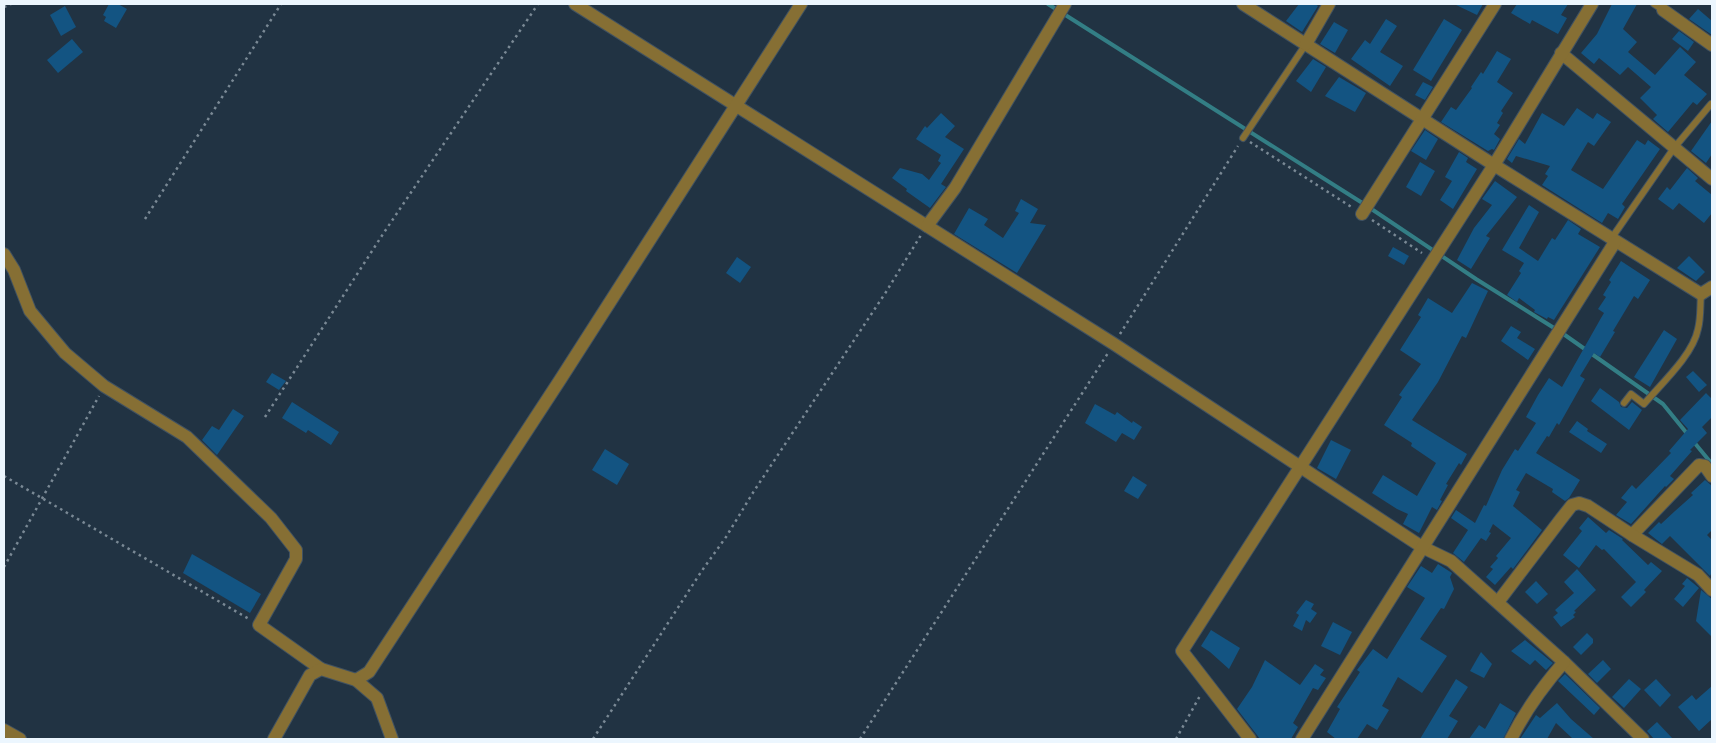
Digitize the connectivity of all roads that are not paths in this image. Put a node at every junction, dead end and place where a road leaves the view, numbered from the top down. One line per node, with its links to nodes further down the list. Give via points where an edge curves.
1 (575, 4): 13 (street)
2 (801, 4): 13 (street)
3 (1065, 4): 20 (street, via 955,188)
4 (1243, 4): 9 (street)
5 (1329, 4): 9 (street)
6 (1496, 4): 14 (street)
7 (1592, 4): 11 (street)
8 (1659, 7): 10 (street)
9 (1306, 44): 14 (street); 15 (lane)
10 (1712, 45)
11 (1561, 53): 16 (street); 17 (street)
12 (1711, 104): 16 (lane)
13 (736, 105): 20 (street); 34 (street, via 380,656 369,672)
14 (1422, 119): 17 (street); 19 (street)
15 (1244, 138)
16 (1674, 148): 18 (street); 21 (lane)
17 (1494, 165): 21 (street); 26 (street)
18 (1712, 179)
19 (1362, 214)
20 (927, 226): 26 (street)
21 (1613, 240): 24 (street); 29 (street)
22 (4, 254): 33 (street, via 30,311 64,353 104,386 187,437 271,518 296,550 296,559 259,625)
23 (1712, 286): 24 (street)
24 (1701, 294): 25 (lane, via 1698,329 1683,358 1644,404 1631,394)
25 (1624, 403)
26 (1300, 467): 29 (street); 39 (street, via 1182,651)
27 (1712, 476): 28 (street, via 1705,466 1699,465)
28 (1632, 535): 30 (street, via 1698,575); 31 (street, via 1588,506 1572,505)
29 (1422, 547): 31 (street, via 1451,561); 40 (street)
30 (1712, 590)
31 (1498, 602): 32 (street)
32 (1564, 662): 41 (street, via 1542,687); 42 (street)
33 (321, 669): 34 (street); 37 (street, via 310,676)
34 (356, 680): 38 (street, via 377,698)
35 (4, 730): 36 (street)
36 (20, 739)
37 (274, 739)
38 (392, 739)
39 (1250, 739)
40 (1302, 739)
41 (1511, 739)
42 (1643, 739)

